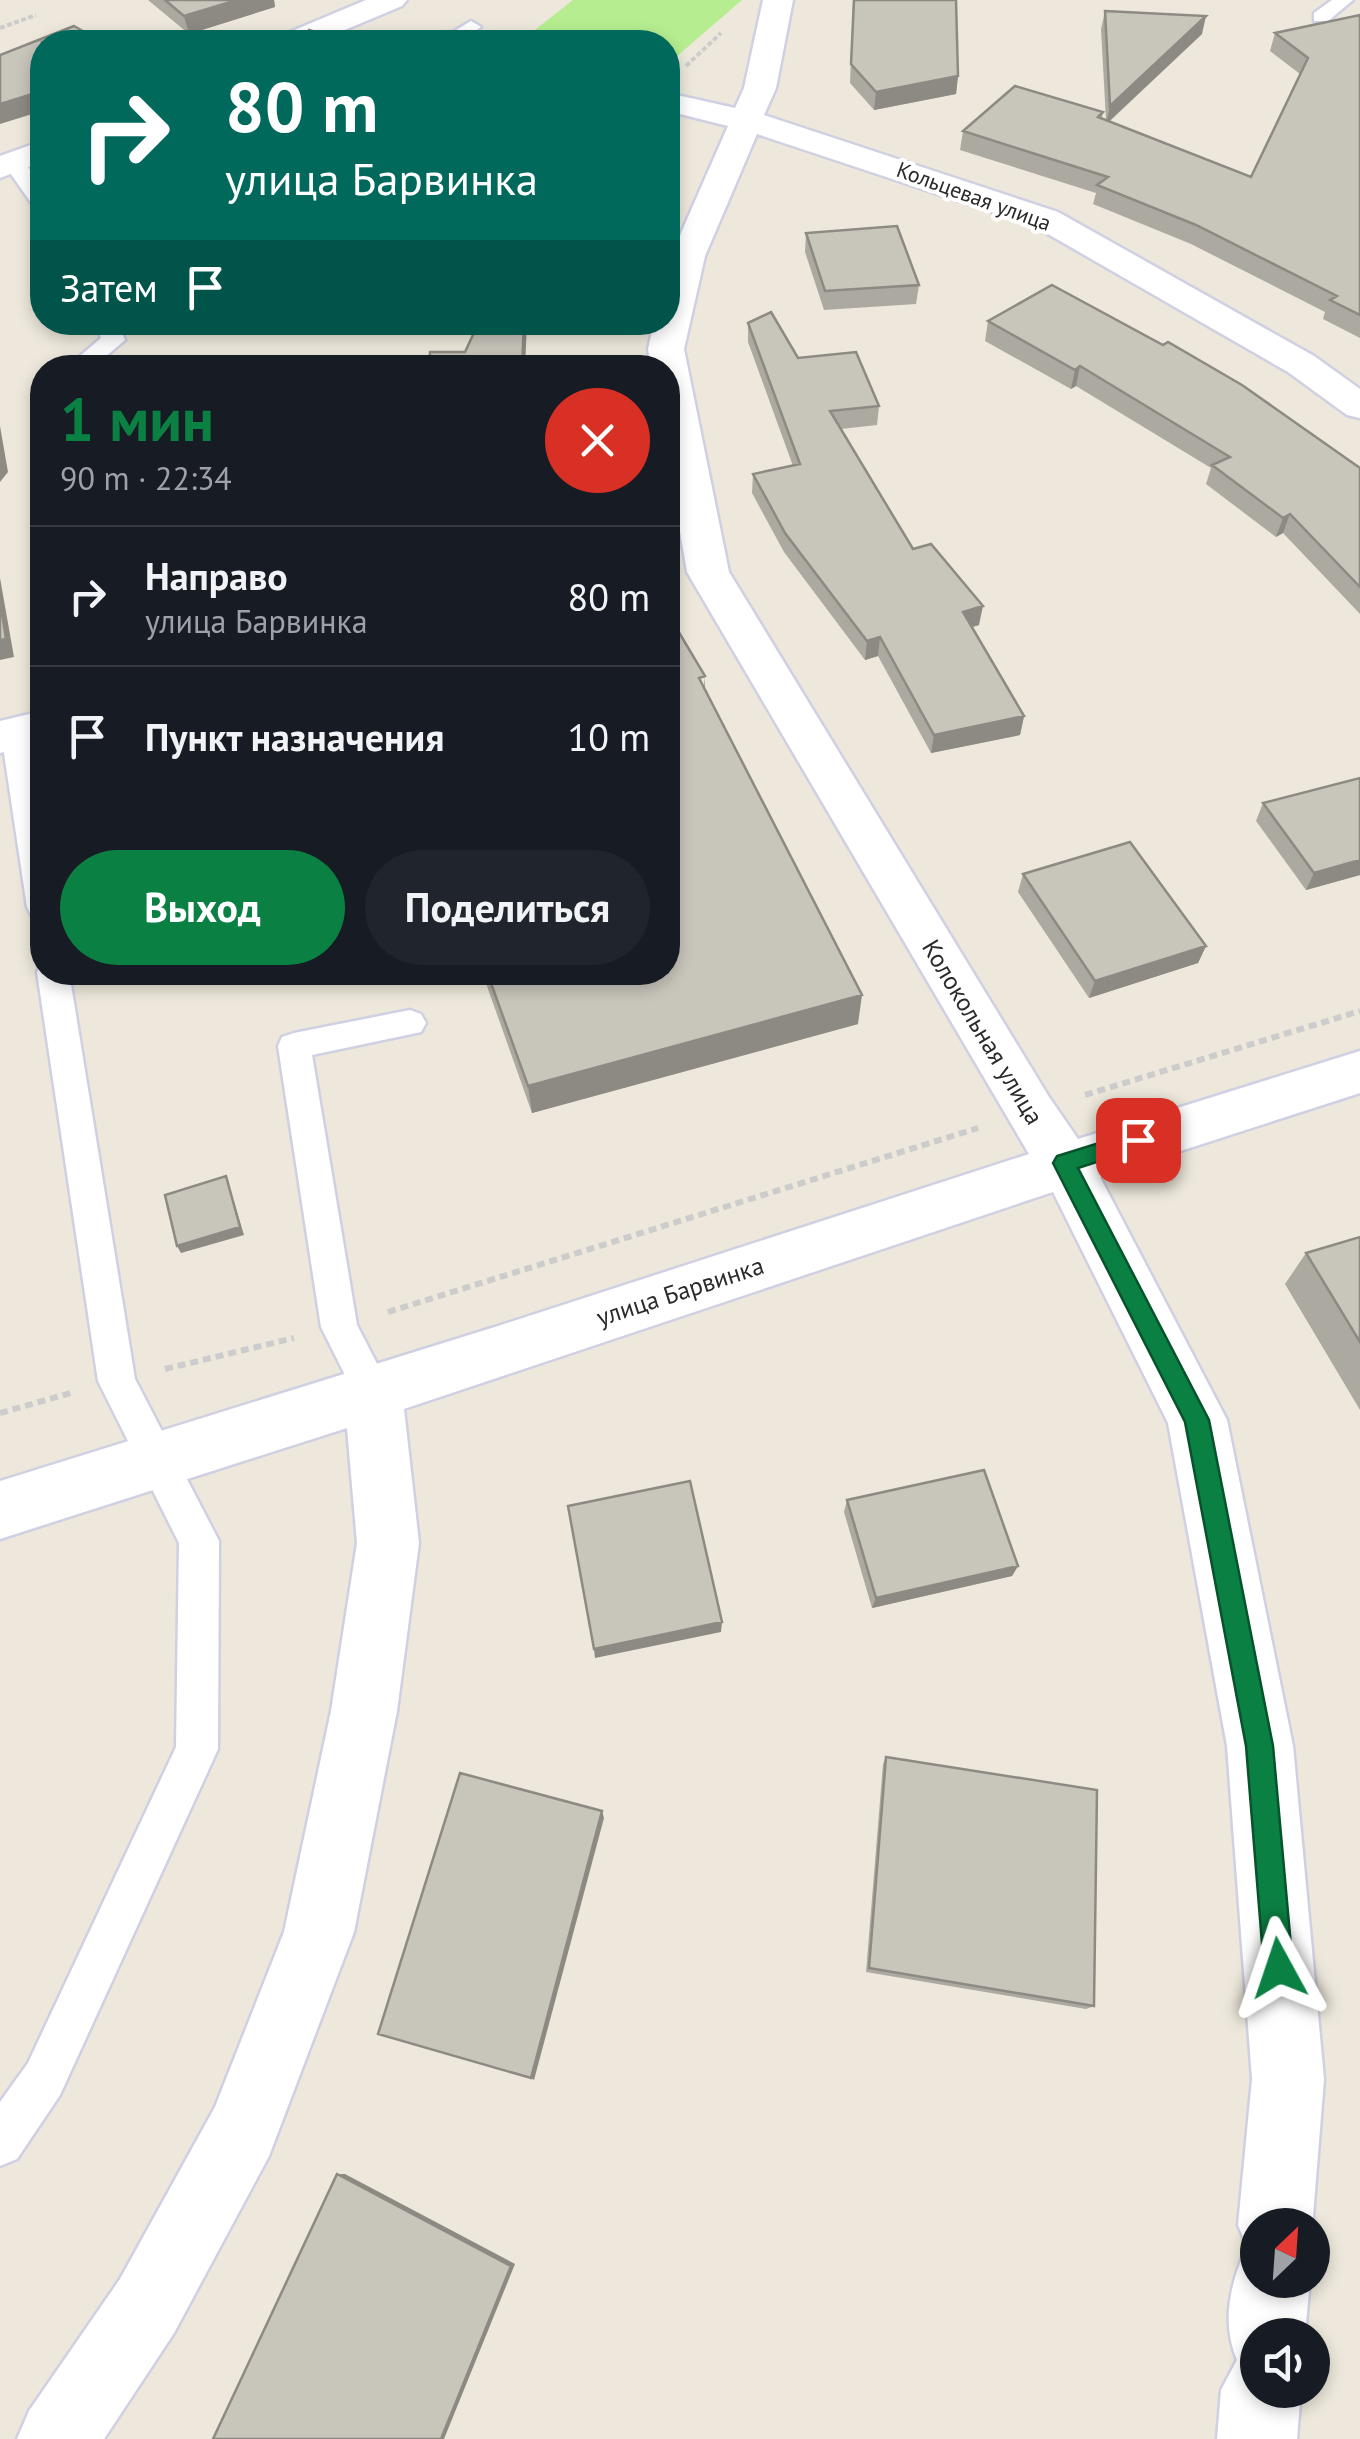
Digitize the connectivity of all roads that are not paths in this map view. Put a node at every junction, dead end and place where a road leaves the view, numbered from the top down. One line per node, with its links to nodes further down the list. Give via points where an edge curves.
1 (778, 0): 7 (street, Колокольная улица)
2 (1344, 0): 4 (lane)
3 (377, 2): 5 (street)
4 (1321, 17)
5 (318, 30)
6 (680, 105): 7 (street, Кольцевая улица)
7 (749, 121): 8 (street, Колокольная улица, via 688,256); 11 (street, Кольцевая улица, via 1046,219 1301,364)
8 (680, 290)
9 (111, 335): 10 (lane)
10 (94, 355)
11 (1360, 407)
12 (680, 494): 13 (street, Колокольная улица)
13 (688, 577): 19 (street, Колокольная улица)
14 (19, 732): 15 (lane)
15 (30, 816)
16 (55, 985): 21 (lane, via 117,1380)
17 (410, 1023): 20 (lane, via 294,1046 339,1327)
18 (1360, 1072): 19 (street, улица Барвинка)
19 (1064, 1163): 20 (street, улица Барвинка); 24 (street, Колокольная улица, via 1197,1420 1260,1746 1288,2079)
20 (373, 1393): 21 (street, улица Барвинка); 26 (street, via 388,1543 364,1711 319,1932 242,2130 147,2306)
21 (158, 1456): 22 (street, улица Барвинка); 23 (lane, via 199,1541 197,1749 44,2080)
22 (0, 1510)
23 (0, 2142)
24 (1277, 2208)
25 (1260, 2408): 27 (street)
26 (56, 2439)
27 (1257, 2439)

